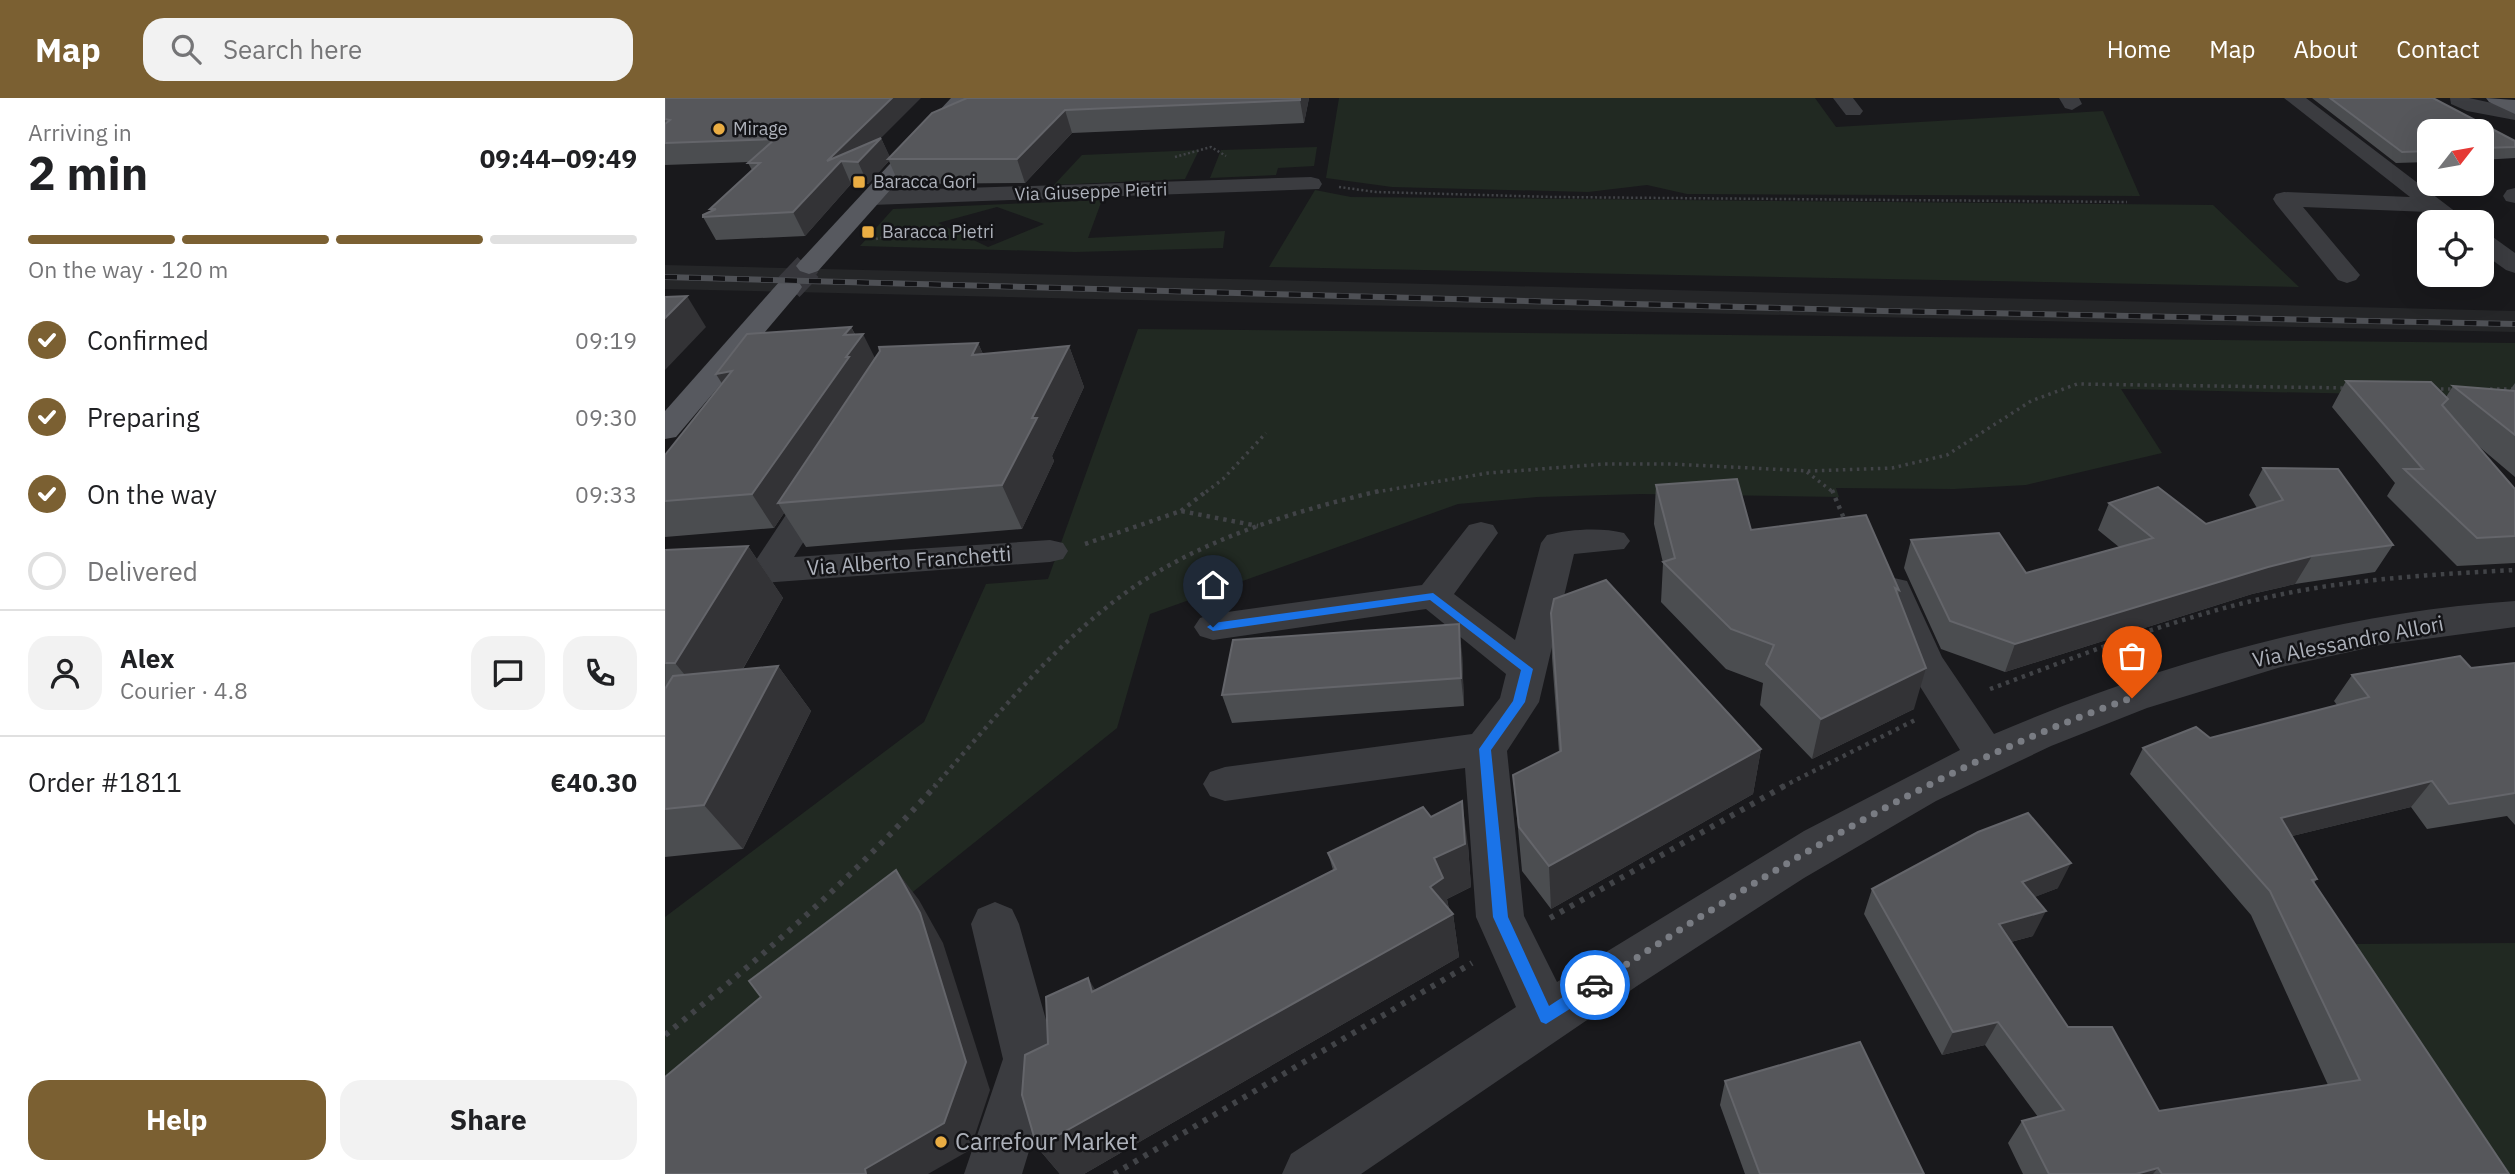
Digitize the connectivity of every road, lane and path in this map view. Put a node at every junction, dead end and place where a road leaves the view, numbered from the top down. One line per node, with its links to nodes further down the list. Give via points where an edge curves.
1 (962, 98): 8 (main road)
2 (2294, 98): 12 (street)
3 (2496, 98): 6 (main road)
4 (984, 100): 8 (main road)
5 (2458, 100): 7 (street)
6 (2515, 108)
7 (2515, 114)
8 (945, 119): 10 (main road)
9 (1311, 184): 10 (street, Via Giuseppe Pietri); 11 (path, via 1376,192 1554,197)
10 (871, 198): 17 (main road)
11 (2127, 202)
12 (2434, 205): 13 (street); 16 (street, via 2284,199)
13 (2441, 210)
14 (2494, 250): 15 (street)
15 (2515, 265)
16 (2347, 275)
17 (665, 430)
18 (1266, 433): 21 (path, via 1223,479)
19 (840, 458): 27 (street, Via Alberto Franchetti)
20 (1806, 471): 24 (path, via 1833,491 1846,521)
21 (1181, 511): 22 (path); 26 (path, via 1127,532)
22 (1259, 527)
23 (1481, 533): 29 (street)
24 (1872, 538): 34 (street, via 1924,661)
25 (1612, 541): 32 (street, via 1559,543)
26 (1050, 551): 27 (street, Via Alberto Franchetti)
27 (768, 570): 28 (street, Via Alberto Franchetti)
28 (665, 578)
29 (1433, 596): 31 (street); 32 (street)
30 (2515, 614): 34 (street, Via Alessandro Allori, via 2340,639 2247,661 2064,722)
31 (1213, 627)
32 (1527, 669): 33 (street, via 1519,702)
33 (1485, 749): 35 (street); 37 (street, via 1500,917)
34 (1986, 756): 37 (street, Via Alessandro Allori, via 1803,854)
35 (1225, 784)
36 (995, 924): 38 (street, via 1030,1059)
37 (1546, 1017): 39 (street, Via Alessandro Allori)
38 (993, 1174)
39 (1311, 1174)

